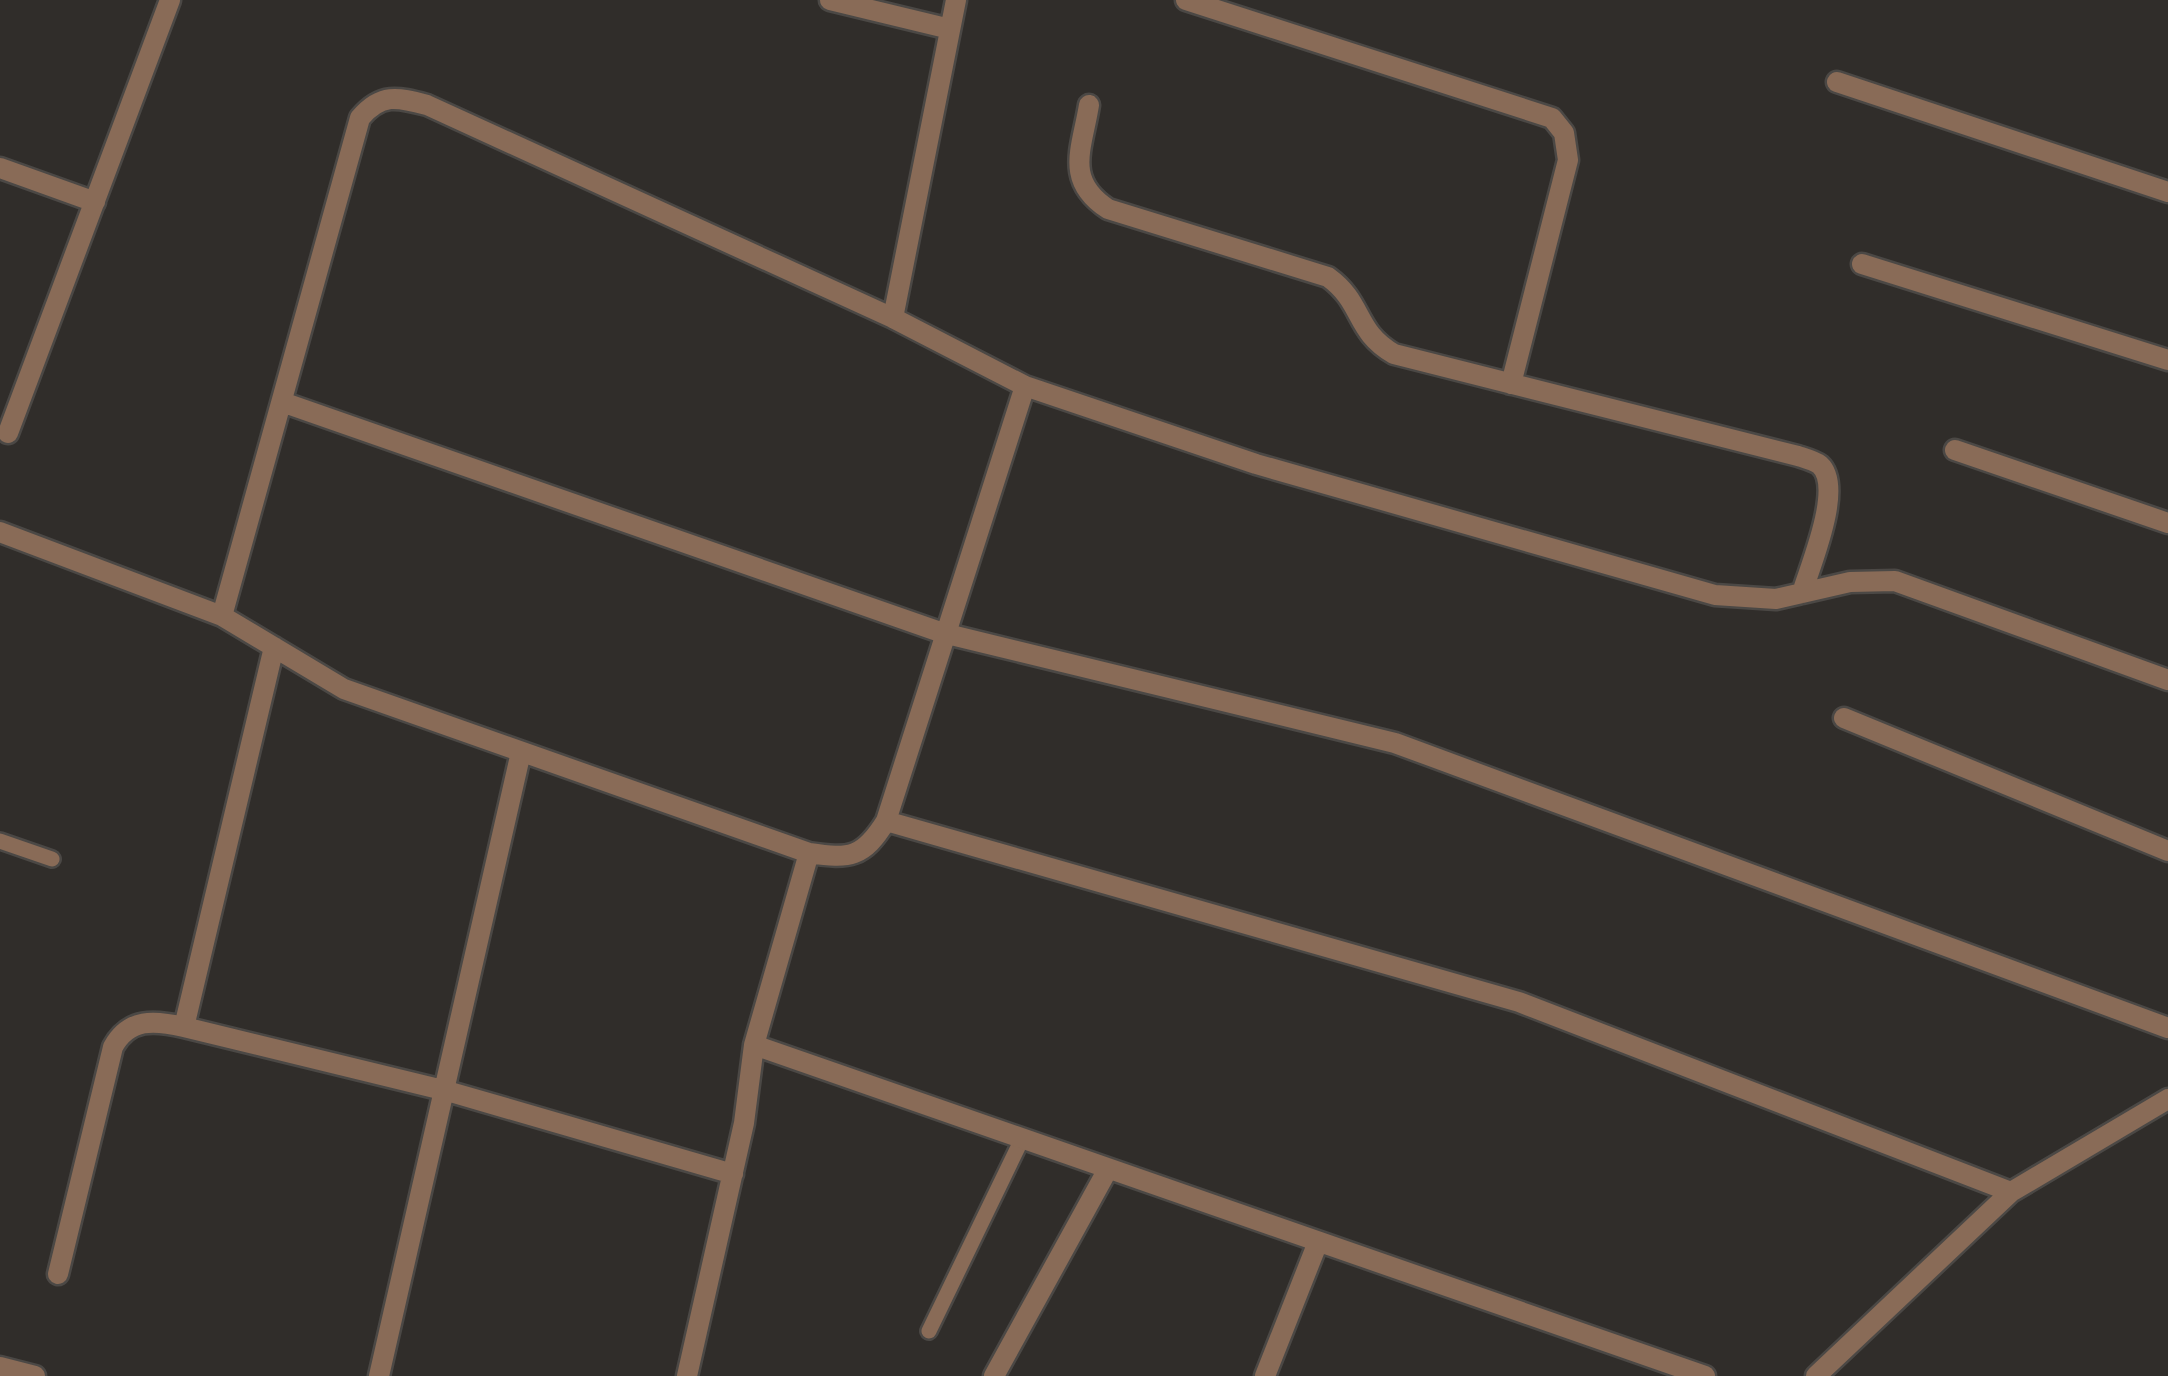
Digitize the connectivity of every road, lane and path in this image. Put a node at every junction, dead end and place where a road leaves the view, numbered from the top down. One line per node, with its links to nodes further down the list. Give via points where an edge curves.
1 (170, 0): 10 (street)
2 (830, 0): 5 (street)
3 (956, 0): 5 (street)
4 (1186, 0): 14 (street, via 1552,118 1564,133 1568,160)
5 (950, 29): 12 (street)
6 (1837, 82): 9 (street)
7 (1089, 104): 14 (street, via 1078,170 1088,196 1108,209 1328,278 1345,290 1370,340 1394,354)
8 (0, 168): 10 (street)
9 (2168, 192)
10 (95, 202): 17 (street)
11 (1862, 264): 13 (street)
12 (893, 318): 15 (street); 16 (street, via 427,105 397,97 375,100 360,118)
13 (2168, 360)
14 (1512, 384): 21 (street, via 1820,465 1829,482 1828,508)
15 (1024, 386): 21 (street, via 1256,464 1714,595); 23 (street)
16 (282, 402): 22 (street); 23 (street)
17 (8, 433)
18 (1955, 450): 19 (street)
19 (2168, 524)
20 (0, 532): 22 (street)
21 (1802, 593): 25 (street, via 1895,580)
22 (222, 616): 24 (street)
23 (943, 634): 28 (street); 34 (street, via 1395,742)
24 (274, 648): 27 (street, via 344,690); 33 (street)
25 (2168, 680)
26 (1844, 718): 30 (street)
27 (521, 752): 31 (street); 36 (street)
28 (886, 821): 31 (street, via 871,844 845,858); 41 (street, via 1519,1002)
29 (0, 842): 32 (lane)
30 (2168, 851)
31 (809, 854): 35 (street)
32 (52, 858)
33 (184, 1027): 36 (street); 43 (street, via 136,1023 113,1047)
34 (2168, 1028)
35 (754, 1045): 38 (street); 40 (street)
36 (447, 1091): 40 (street); 47 (street)
37 (2168, 1099): 41 (street)
38 (1022, 1139): 39 (street); 44 (lane)
39 (1108, 1169): 42 (street); 49 (street)
40 (733, 1174): 48 (street)
41 (2011, 1192): 52 (street)
42 (1318, 1242): 50 (street); 51 (street)
43 (58, 1274)
44 (929, 1331)
45 (0, 1367): 46 (street)
46 (35, 1376)
47 (380, 1376)
48 (687, 1376)
49 (994, 1376)
50 (1265, 1376)
51 (1705, 1376)
52 (1816, 1376)

